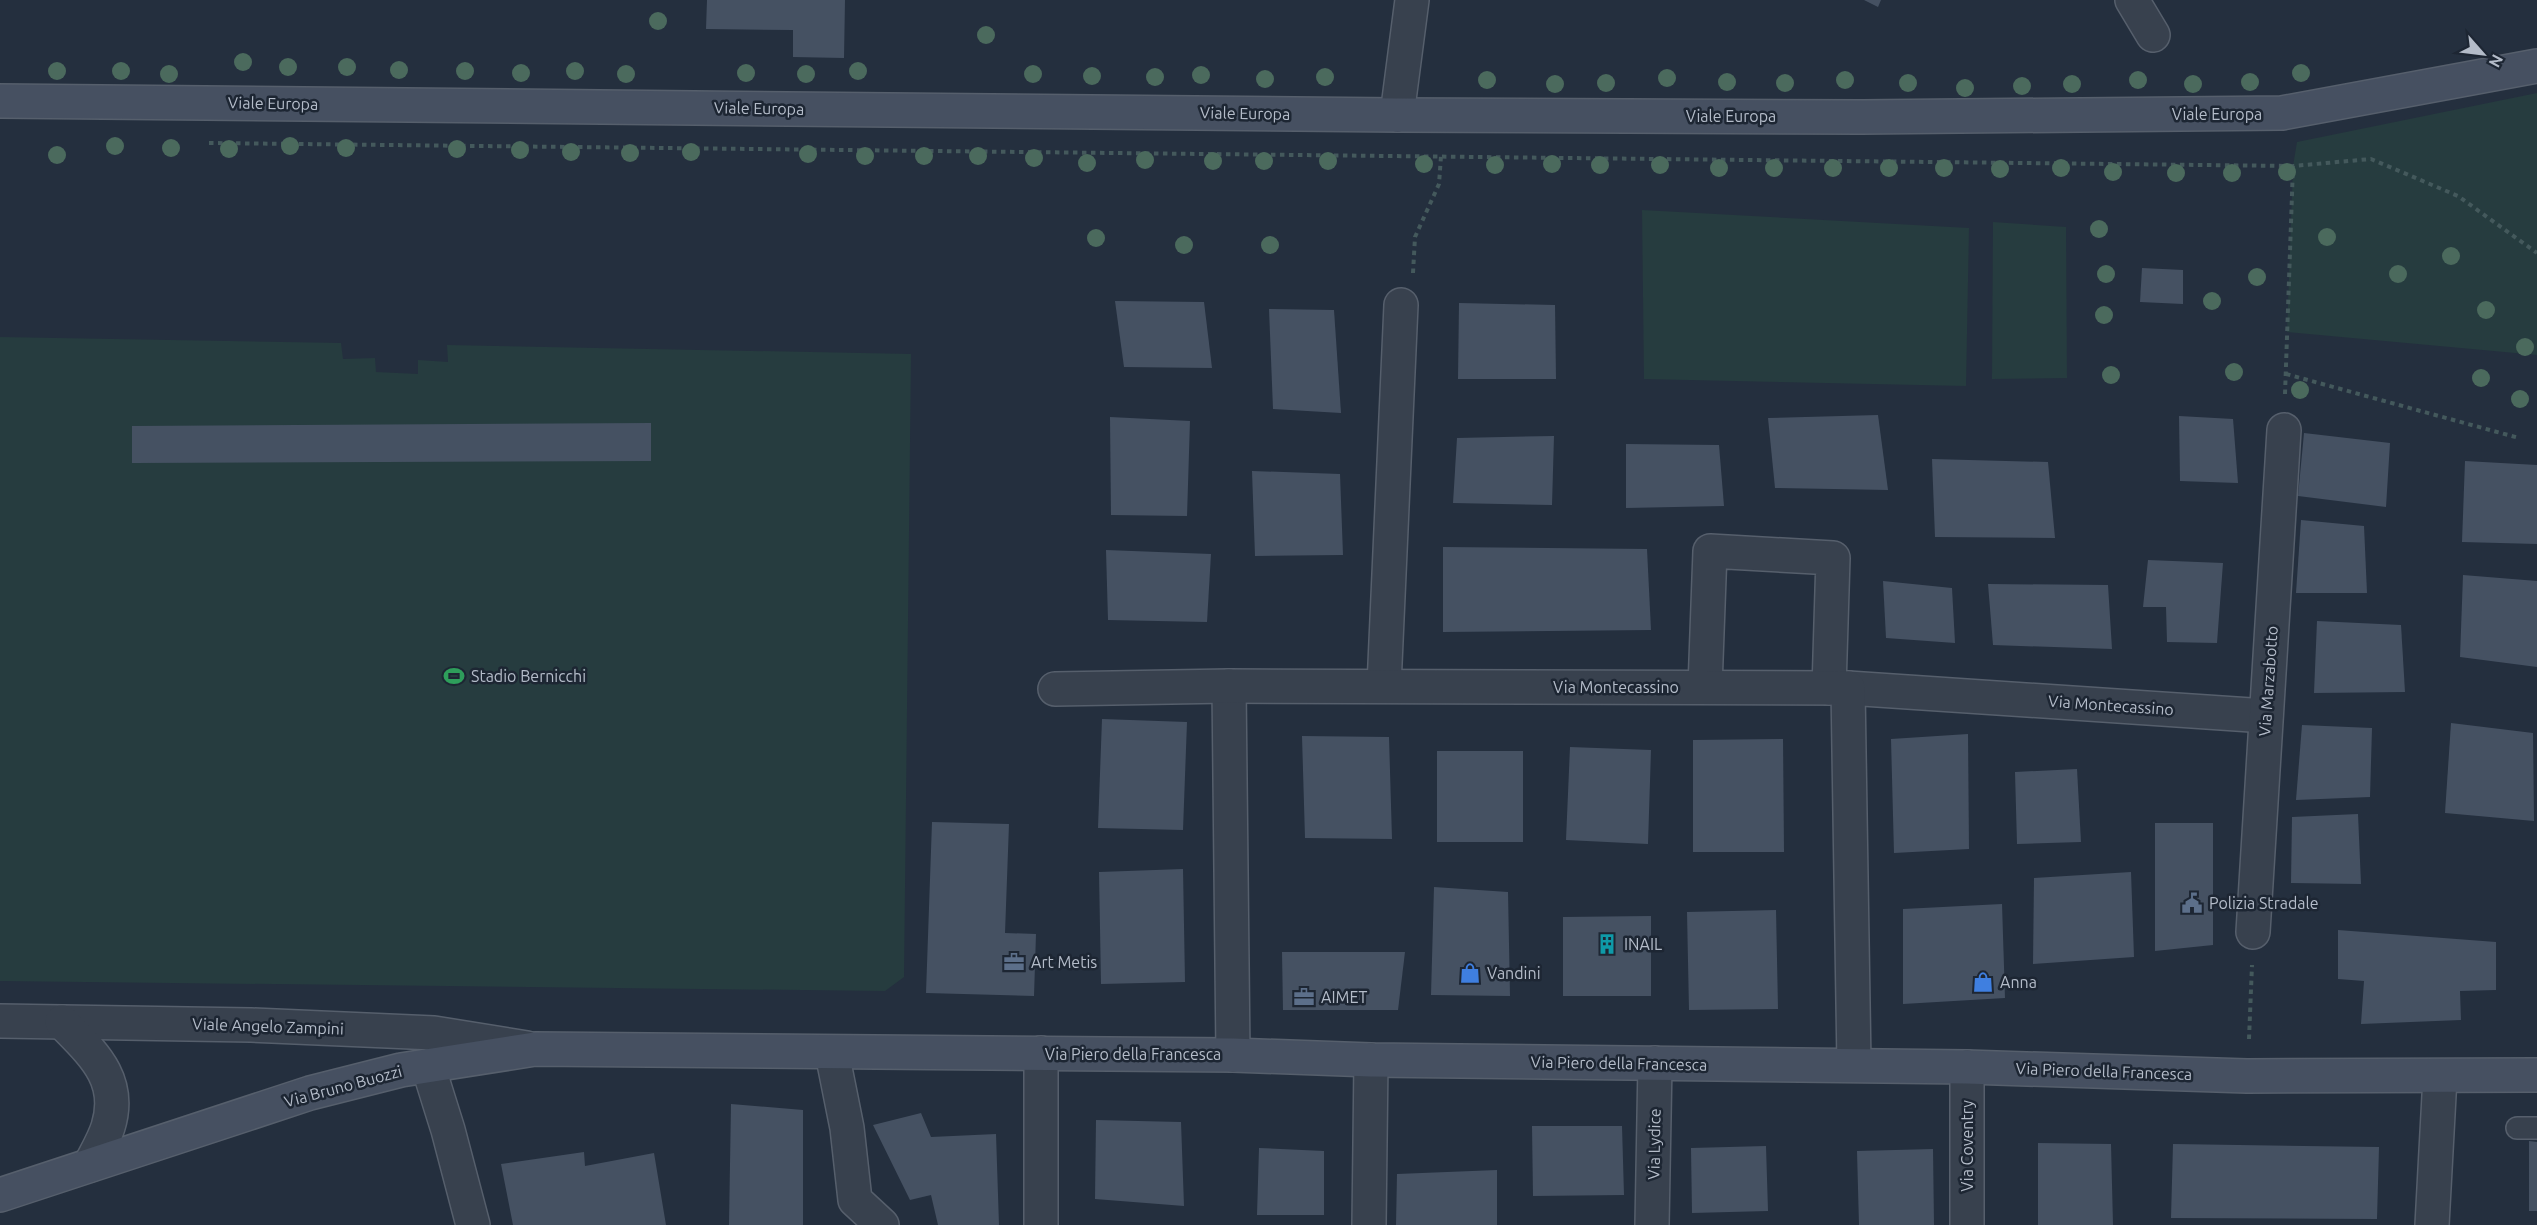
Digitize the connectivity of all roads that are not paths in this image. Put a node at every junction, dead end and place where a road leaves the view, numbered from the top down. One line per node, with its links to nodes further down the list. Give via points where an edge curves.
1 (1412, 0): 8 (street)
2 (2133, 0): 3 (street)
3 (2153, 35)
4 (2537, 50): 6 (main road, Viale Europa)
5 (2537, 66): 6 (main road, Viale Europa)
6 (2486, 76): 8 (main road, Viale Europa, via 2282,113 1862,117)
7 (0, 100): 8 (main road, Viale Europa)
8 (1396, 115)
9 (1401, 305): 12 (street)
10 (2284, 430): 16 (street, Via Marzabotto)
11 (1229, 686): 12 (street, Via Montecassino); 15 (street, Via Montecassino); 24 (street)
12 (1384, 686): 13 (street, Via Montecassino)
13 (1705, 687): 14 (street, Via Montecassino); 14 (street, via 1710,550 1833,558)
14 (1839, 688): 16 (street, Via Montecassino); 27 (street)
15 (1055, 689)
16 (2266, 716): 17 (street, Via Marzabotto)
17 (2253, 932)
18 (0, 1021): 19 (street, Viale Angelo Zampini)
19 (62, 1022): 20 (street, Viale Angelo Zampini, via 434,1033); 32 (street, via 99,1060 110,1082 112,1107 108,1128)
20 (535, 1049): 21 (main road, Via Bruno Buozzi); 28 (main road, Via Bruno Buozzi)
21 (700, 1049): 22 (main road, Via Piero della Francesca)
22 (832, 1053): 23 (main road, Via Piero della Francesca); 35 (street, via 847,1128 855,1200)
23 (1041, 1053): 24 (main road, Via Piero della Francesca); 36 (street)
24 (1233, 1055): 25 (main road, Via Piero della Francesca)
25 (1371, 1060): 26 (main road, Via Piero della Francesca); 37 (street)
26 (1655, 1063): 27 (main road, Via Piero della Francesca); 38 (street, Via Lydice)
27 (1854, 1065): 29 (main road, Via Piero della Francesca)
28 (428, 1066): 32 (main road, Via Bruno Buozzi, via 310,1093); 34 (street)
29 (1968, 1067): 31 (main road, Via Piero della Francesca, via 2247,1076); 39 (street, Via Coventry)
30 (2537, 1075): 31 (main road, Via Piero della Francesca)
31 (2440, 1077): 40 (street)
32 (90, 1165): 33 (main road, Via Bruno Buozzi)
33 (0, 1195)
34 (473, 1225)
35 (882, 1225)
36 (1041, 1225)
37 (1369, 1225)
38 (1652, 1225)
39 (1967, 1225)
40 (2432, 1225)

